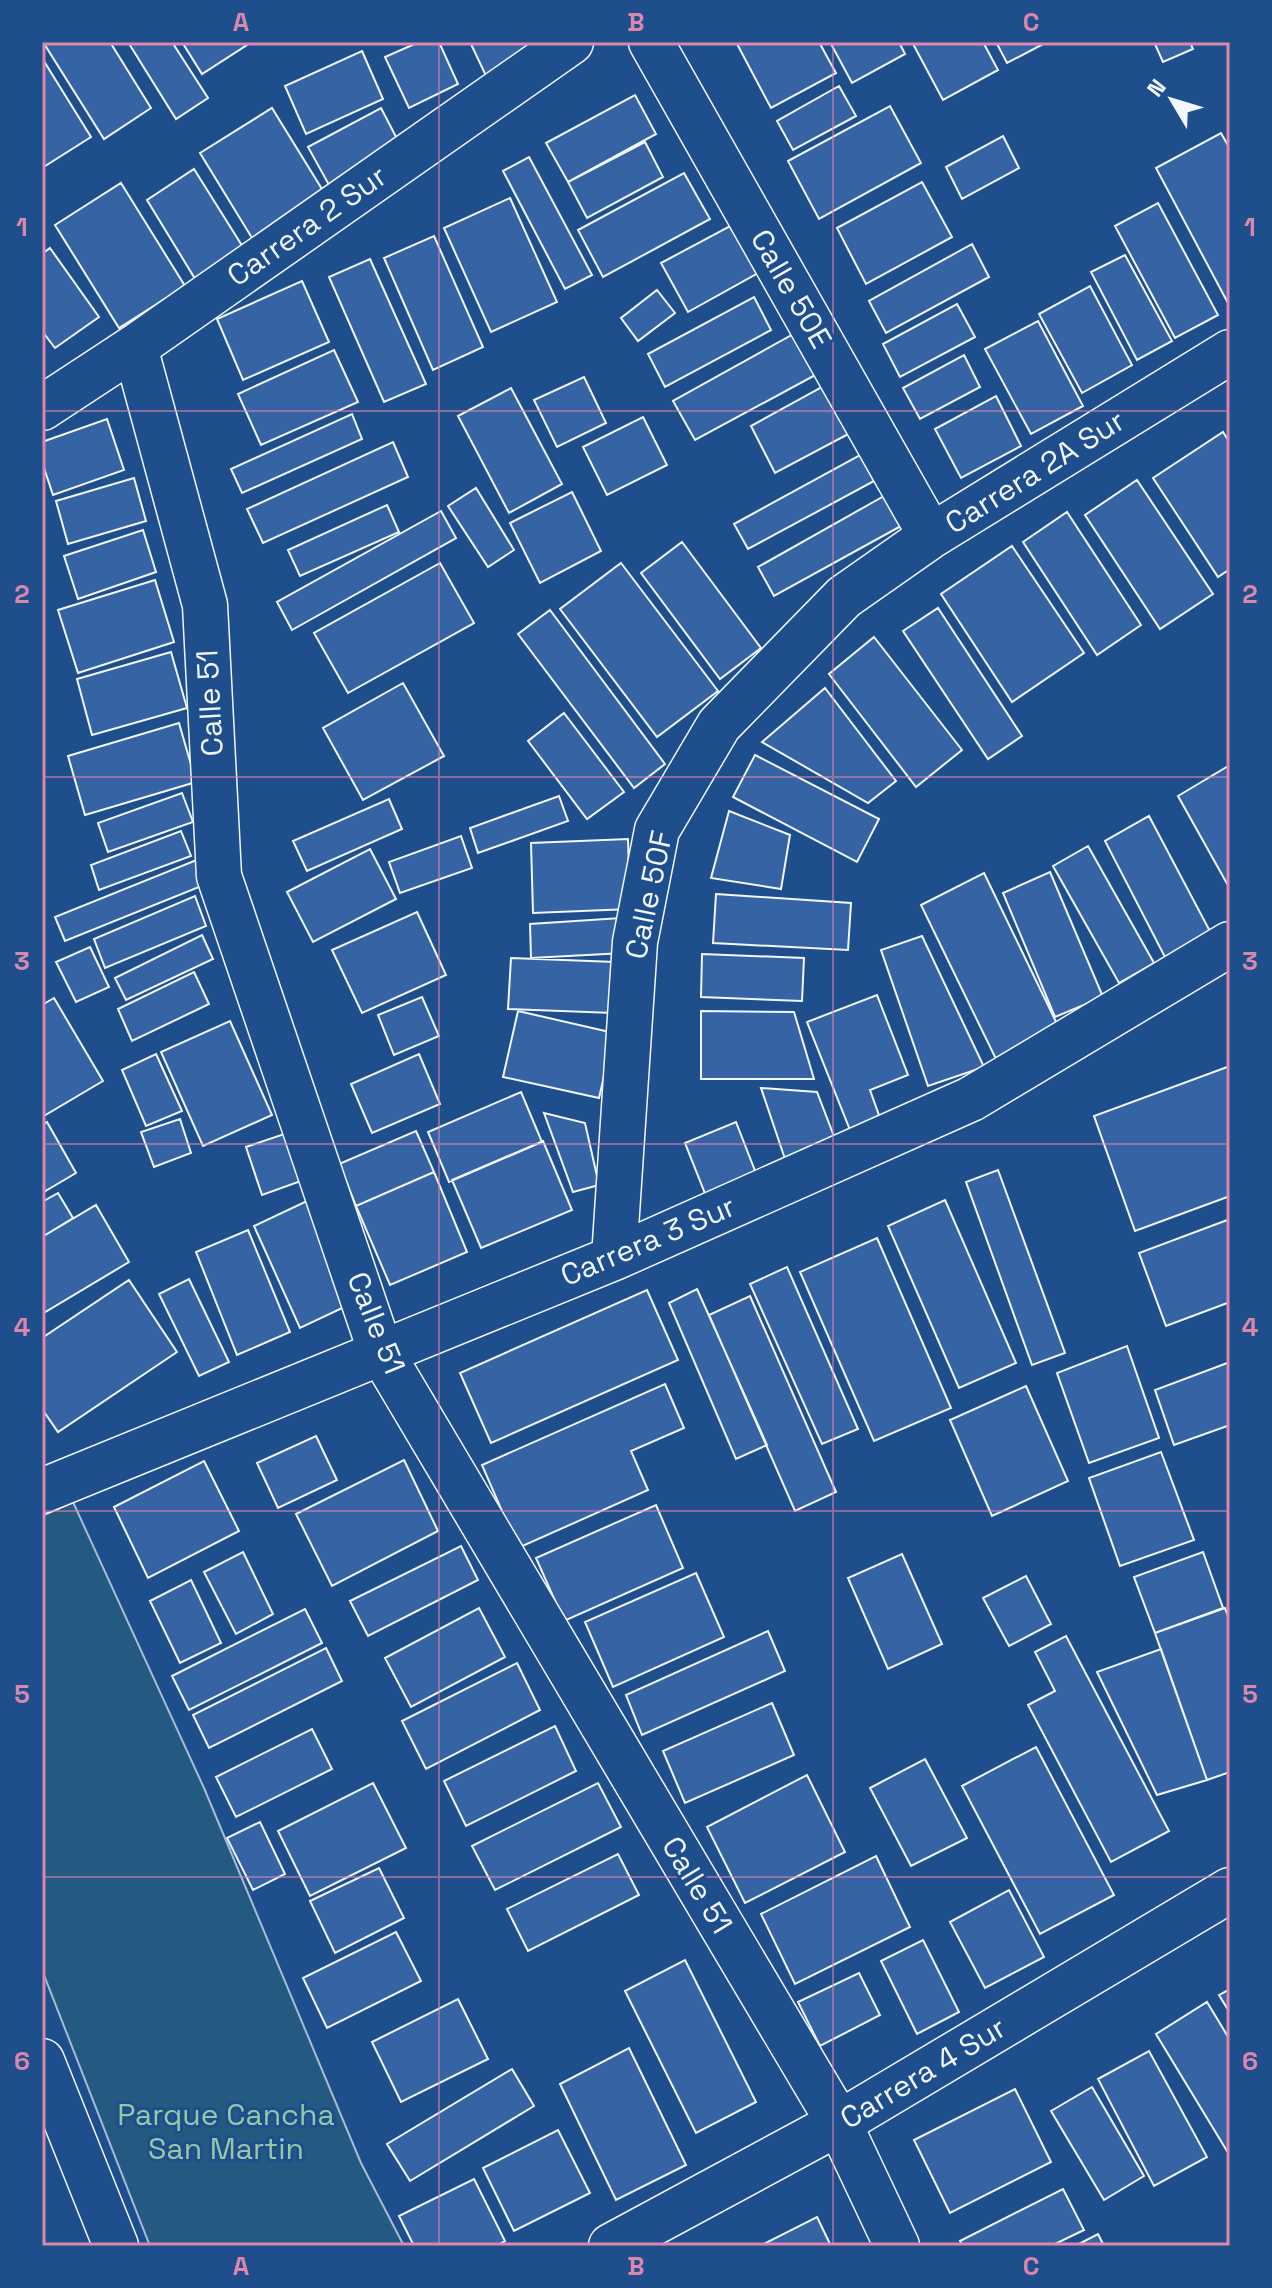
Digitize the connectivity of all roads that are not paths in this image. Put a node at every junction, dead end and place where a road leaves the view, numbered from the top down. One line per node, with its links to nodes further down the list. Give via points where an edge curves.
1 (571, 42): 3 (street, Carrera 2 Sur)
2 (651, 42): 6 (street, Calle 50E)
3 (135, 347): 5 (street, Carrera 2 Sur); 10 (street, Calle 51, via 205,605 219,876)
4 (1230, 352): 6 (street, Carrera 2A Sur)
5 (42, 408)
6 (931, 536): 7 (street, Carrera 2A Sur)
7 (844, 597): 9 (street, Calle 50F, via 719,725 657,830 635,942)
8 (1230, 944): 9 (street, Carrera 3 Sur, via 971,1099)
9 (614, 1258): 10 (street, Carrera 3 Sur)
10 (380, 1350): 11 (street, Carrera 3 Sur); 14 (street, Calle 51)
11 (42, 1491)
12 (1230, 1890): 14 (street, Carrera 4 Sur)
13 (42, 2061): 15 (street)
14 (839, 2123): 16 (street, Carrera 4 Sur); 17 (street, Calle 51)
15 (116, 2246)
16 (611, 2246)
17 (897, 2246)

